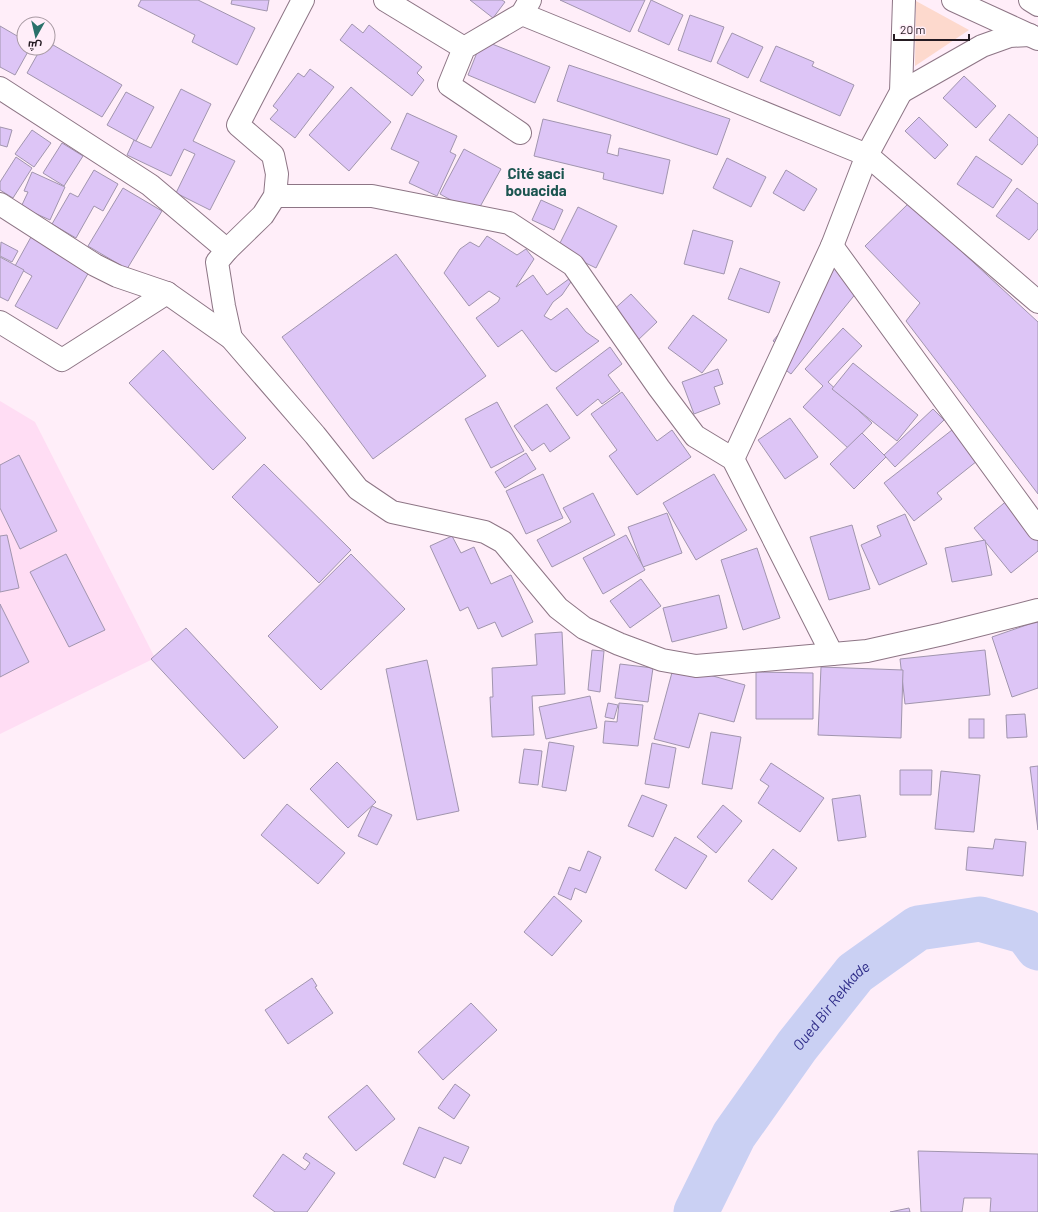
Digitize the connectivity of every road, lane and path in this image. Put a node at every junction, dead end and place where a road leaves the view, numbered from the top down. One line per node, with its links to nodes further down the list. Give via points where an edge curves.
1 (303, 0): 14 (street, via 238,125 273,155 277,174)
2 (385, 0): 9 (street)
3 (904, 0): 11 (street)
4 (953, 0): 8 (street)
5 (1030, 0): 6 (street)
6 (1038, 5)
7 (526, 7): 9 (street); 13 (street)
8 (1034, 37): 11 (street, via 1010,36 982,46)
9 (464, 48): 12 (street, via 449,85)
10 (0, 88): 17 (street, via 150,185)
11 (901, 92): 13 (street)
12 (520, 133)
13 (867, 155): 16 (street); 19 (street)
14 (275, 196): 17 (street, via 262,215); 22 (street, via 372,196 509,222 573,265 695,436)
15 (0, 204): 18 (street, via 95,265 117,276)
16 (832, 246): 22 (street); 23 (street)
17 (227, 250): 21 (street, via 217,262)
18 (167, 293): 20 (street, via 62,360); 21 (street)
19 (1038, 302)
20 (0, 322)
21 (231, 338): 25 (street, via 358,489 392,512 484,532 503,542 558,608 584,628 662,660 696,666)
22 (733, 459): 25 (street)
23 (1038, 529)
24 (1038, 610): 25 (street, via 875,649)
25 (832, 654)

